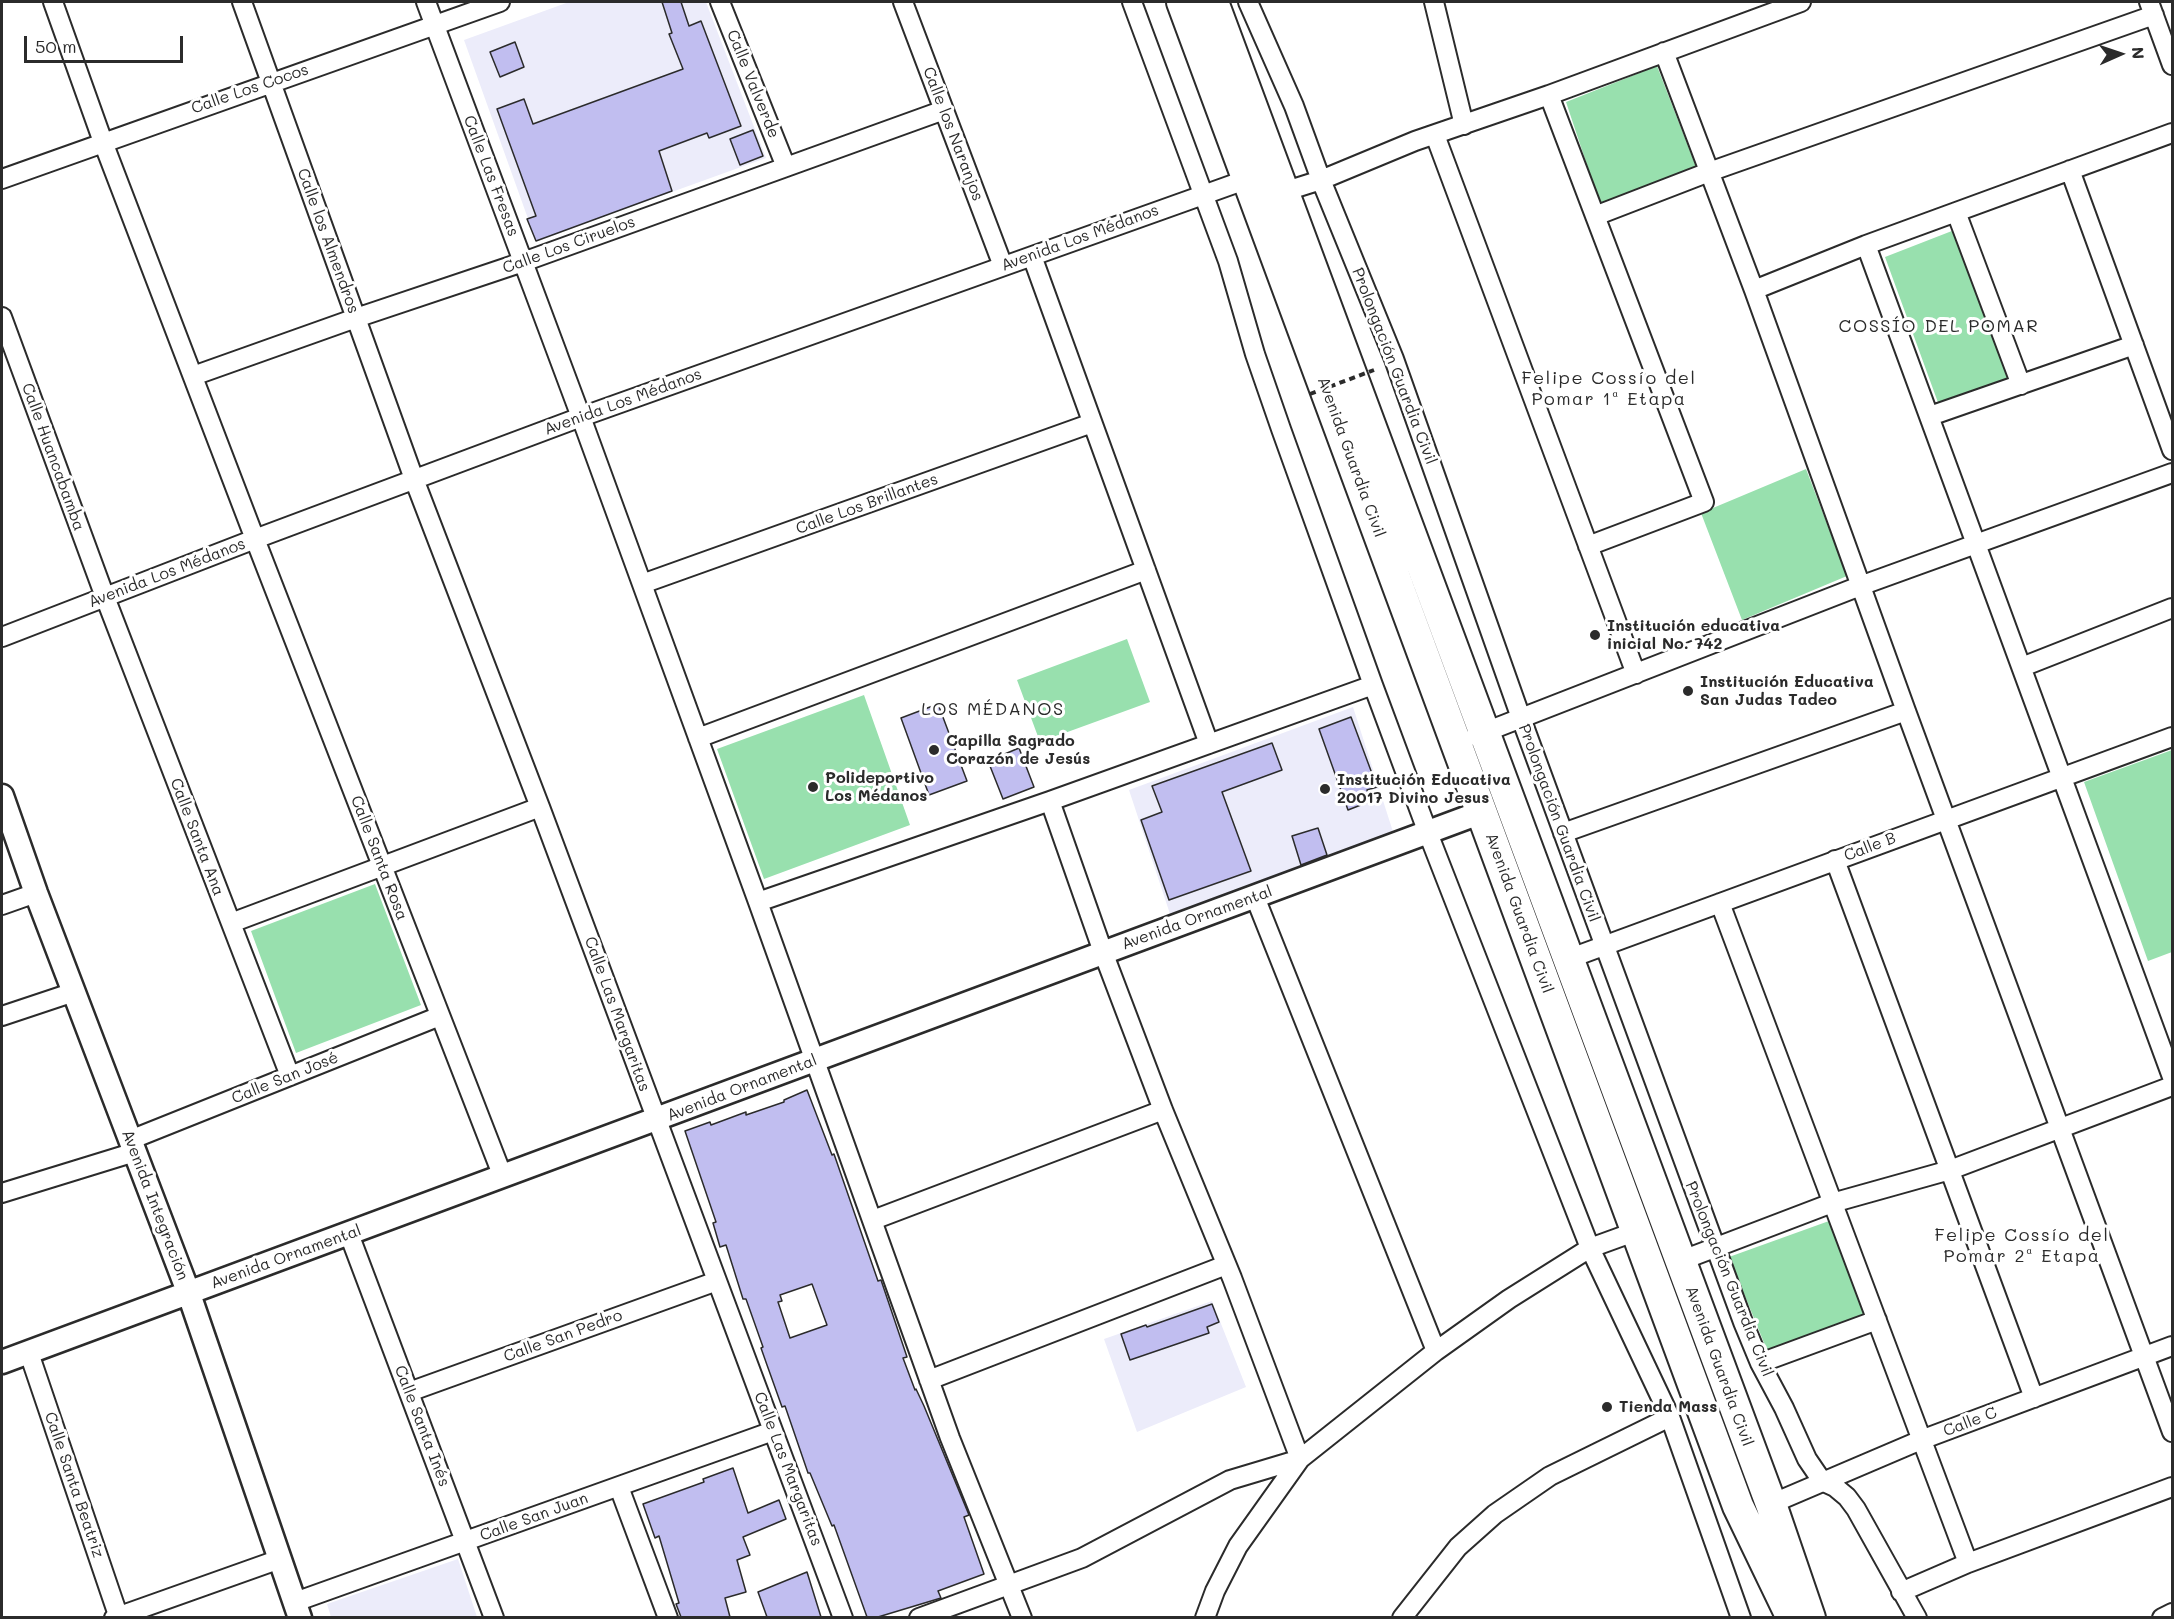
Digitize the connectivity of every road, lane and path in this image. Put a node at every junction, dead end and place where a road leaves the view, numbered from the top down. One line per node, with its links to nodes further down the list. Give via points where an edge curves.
1 (53, 2): 24 (street, Calle Santa Rosa)
2 (242, 2): 18 (street, Calle los Almendros)
3 (426, 2): 15 (street, Calle Las Fresas)
4 (500, 2): 15 (street, Calle Los Cocos)
5 (720, 2): 25 (street, Calle Valverde)
6 (903, 2): 20 (street, Calle los Naranjos)
7 (1132, 2): 32 (street)
8 (1182, 2): 29 (highway, Avenida Guardia Civil)
9 (1212, 2): 31 (highway, Avenida Guardia Civil)
10 (1248, 2): 30 (street, Prolongación Guardia Civil)
11 (1434, 2): 21 (street)
12 (1801, 2): 14 (street)
13 (2152, 8): 17 (street); 27 (street)
14 (1755, 10): 16 (street)
15 (435, 26): 18 (street, Calle Los Cocos); 37 (street, Calle Las Fresas)
16 (1664, 52): 19 (street); 27 (street)
17 (2172, 65)
18 (270, 82): 24 (street, Calle Los Cocos); 41 (street, Calle los Almendros)
19 (1549, 95): 21 (street); 34 (street)
20 (944, 110): 25 (street, Calle Los Ciruelos); 38 (street, Calle los Naranjos)
21 (1464, 125): 23 (street)
22 (2172, 133): 26 (street)
23 (1435, 135): 30 (street); 55 (street)
24 (103, 142): 28 (street, Calle Los Cocos); 44 (street, Calle Santa Rosa)
25 (786, 167): 37 (street, Calle Los Ciruelos)
26 (2070, 170): 33 (street); 42 (street)
27 (1709, 172): 34 (street); 39 (street)
28 (2, 179)
29 (1248, 179): 32 (street, Avenida Los Médanos); 69 (highway, Avenida Guardia Civil)
30 (1322, 180): 31 (street); 66 (street, Prolongación Guardia Civil, via 1394,359)
31 (1283, 192): 69 (highway, Avenida Guardia Civil)
32 (1204, 194): 36 (street, Avenida Los Médanos); 64 (street, via 1266,386)
33 (1956, 212): 35 (street); 45 (street)
34 (1595, 216): 55 (street, via 1704,501)
35 (1866, 245): 39 (street); 47 (street)
36 (1032, 255): 38 (street, Avenida Los Médanos); 49 (street)
37 (523, 262): 41 (street, Calle Los Ciruelos); 48 (street, Calle Las Fresas)
38 (1003, 266): 48 (street, Avenida Los Médanos)
39 (1754, 290): 58 (street)
40 (2, 317): 59 (street, Calle Huancabamba)
41 (356, 318): 44 (street, Calle Los Ciruelos); 52 (street, Calle los Almendros)
42 (2134, 345): 45 (street); 50 (street)
43 (1374, 370): 46 (path, bridge)
44 (193, 376): 53 (street, Calle Santa Rosa)
45 (2021, 385): 47 (street)
46 (1310, 394)
47 (1930, 416): 54 (street)
48 (581, 417): 52 (street, Avenida Los Médanos); 57 (street, Calle Las Fresas)
49 (1092, 423): 56 (street); 57 (street, Calle Los Brillantes)
50 (2172, 450)
51 (2172, 473): 54 (street)
52 (414, 479): 53 (street, Avenida Los Médanos); 74 (street, Calle Las Margaritas)
53 (255, 539): 59 (street, Avenida Los Médanos); 80 (street, Calle Santa Rosa)
54 (1977, 543): 58 (street); 62 (street)
55 (1588, 546): 63 (street)
56 (1146, 570): 68 (street); 70 (street)
57 (642, 584): 68 (street, Calle Las Fresas)
58 (1860, 586): 63 (street); 65 (street)
59 (105, 597): 61 (street, Avenida Los Médanos); 86 (street, Calle Santa Ana)
60 (2172, 608): 62 (street)
61 (2, 637)
62 (2022, 667): 71 (street)
63 (1636, 674): 66 (street)
64 (1373, 685): 70 (street); 78 (street)
65 (1906, 711): 76 (street); 77 (street)
66 (1521, 718): 69 (street); 77 (street, Prolongación Guardia Civil)
67 (2172, 736): 71 (street, Calle B)
68 (698, 738): 83 (street, Calle Las Fresas)
69 (1470, 738): 75 (highway, Avenida Guardia Civil); 89 (highway, Avenida Guardia Civil)
70 (1209, 744): 73 (street)
71 (2062, 777): 76 (street, Calle B); 95 (street)
72 (2, 796): 81 (street, Avenida Integración)
73 (1050, 801): 83 (street); 88 (street)
74 (540, 807): 80 (street); 98 (street, Calle Las Margaritas)
75 (1482, 812): 78 (street, Avenida Ornamental); 106 (highway, Avenida Guardia Civil)
76 (1945, 819): 79 (street, Calle B); 99 (street)
77 (1563, 832): 87 (street, Prolongación Guardia Civil)
78 (1428, 833): 82 (street, Avenida Ornamental); 108 (street)
79 (1835, 860): 84 (street, Calle B); 101 (street)
80 (382, 866): 86 (street); 92 (street, Calle Santa Rosa)
81 (36, 893): 85 (street); 90 (street, Avenida Integración)
82 (1256, 897): 88 (street, Avenida Ornamental); 116 (street)
83 (758, 902): 93 (street, Calle Las Fresas)
84 (1720, 903): 87 (street, Calle B); 104 (street)
85 (2, 905)
86 (231, 923): 94 (street, Calle Santa Ana)
87 (1604, 946): 89 (street, Calle B); 109 (street, Prolongación Guardia Civil)
88 (1103, 952): 93 (street, Avenida Ornamental); 97 (street)
89 (1568, 959): 110 (highway, Avenida Guardia Civil)
90 (74, 992): 91 (street); 100 (street, Avenida Integración)
91 (2, 1016)
92 (440, 1016): 94 (street, Calle San José); 102 (street, Calle Santa Rosa)
93 (816, 1060): 98 (street, Avenida Ornamental); 105 (street, Calle Las Fresas)
94 (290, 1076): 100 (street, Calle San José)
95 (2172, 1077)
96 (2172, 1086): 99 (street)
97 (1163, 1110): 105 (street); 111 (street)
98 (656, 1120): 102 (street, Avenida Ornamental); 112 (street, Calle Las Margaritas)
99 (2060, 1128): 101 (street); 118 (street)
100 (132, 1146): 103 (street, Calle San José); 113 (street, Avenida Integración)
101 (1950, 1170): 104 (street); 123 (street)
102 (502, 1177): 107 (street, Avenida Ornamental)
103 (2, 1193)
104 (1832, 1203): 109 (street); 114 (street)
105 (873, 1220): 121 (street, Calle Las Fresas)
106 (1637, 1231): 108 (street); 149 (highway, Avenida Guardia Civil, via 1738,1506)
107 (350, 1234): 113 (street, Avenida Ornamental); 122 (street, Calle Santa Inés)
108 (1590, 1248): 116 (street); 124 (street)
109 (1715, 1248): 110 (street); 120 (street, Prolongación Guardia Civil)
110 (1680, 1261): 132 (highway, Avenida Guardia Civil)
111 (1226, 1265): 121 (street); 128 (street)
112 (717, 1281): 122 (street, Calle San Pedro); 125 (street, Calle Las Margaritas)
113 (189, 1294): 117 (street, Avenida Ornamental); 134 (street, Avenida Integración)
114 (1877, 1320): 120 (street); 127 (street)
115 (2172, 1346): 118 (street, Calle C)
116 (1436, 1351): 128 (street)
117 (29, 1353): 119 (street, Avenida Ornamental); 140 (street, Calle Santa Beatriz)
118 (2145, 1357): 123 (street, Calle C); 126 (street)
119 (2, 1362)
120 (1760, 1363): 129 (street, Prolongación Guardia Civil, via 1806,1459)
121 (929, 1380): 136 (street, Calle Las Fresas)
122 (409, 1392): 133 (street, Calle Santa Inés)
123 (2034, 1398): 127 (street, Calle C)
124 (1670, 1417): 147 (street, via 1550,1476 1495,1514 1458,1547); 148 (street)
125 (773, 1431): 130 (street, Calle San Juan); 143 (street, Calle Las Margaritas)
126 (2172, 1432)
127 (1921, 1440): 129 (street, Calle C); 135 (street)
128 (1300, 1459): 136 (street, via 1230,1480 1082,1558); 146 (street, via 1238,1546)
129 (1822, 1481): 132 (street, Calle C); 137 (street, Prolongación Guardia Civil, via 1847,1497 1856,1509)
130 (619, 1486): 133 (street, Calle San Juan); 142 (street)
131 (2172, 1487): 135 (street)
132 (1771, 1504): 150 (highway, Avenida Guardia Civil)
133 (466, 1542): 138 (street, Calle San Juan); 141 (street, Calle Santa Inés)
134 (280, 1559): 138 (street, Avenida Integración); 140 (street)
135 (1968, 1563): 137 (street)
136 (1010, 1586): 144 (street); 145 (street, Calle Las Fresas)
137 (1901, 1592): 151 (street, Prolongación Guardia Civil)
138 (298, 1610)
139 (2172, 1613): 152 (street)
140 (117, 1617)
141 (494, 1617)
142 (668, 1617)
143 (843, 1617)
144 (919, 1617)
145 (1022, 1617)
146 (1204, 1617)
147 (1402, 1617)
148 (1741, 1617)
149 (1792, 1617)
150 (1810, 1617)
151 (1917, 1617)
152 (2162, 1617)

